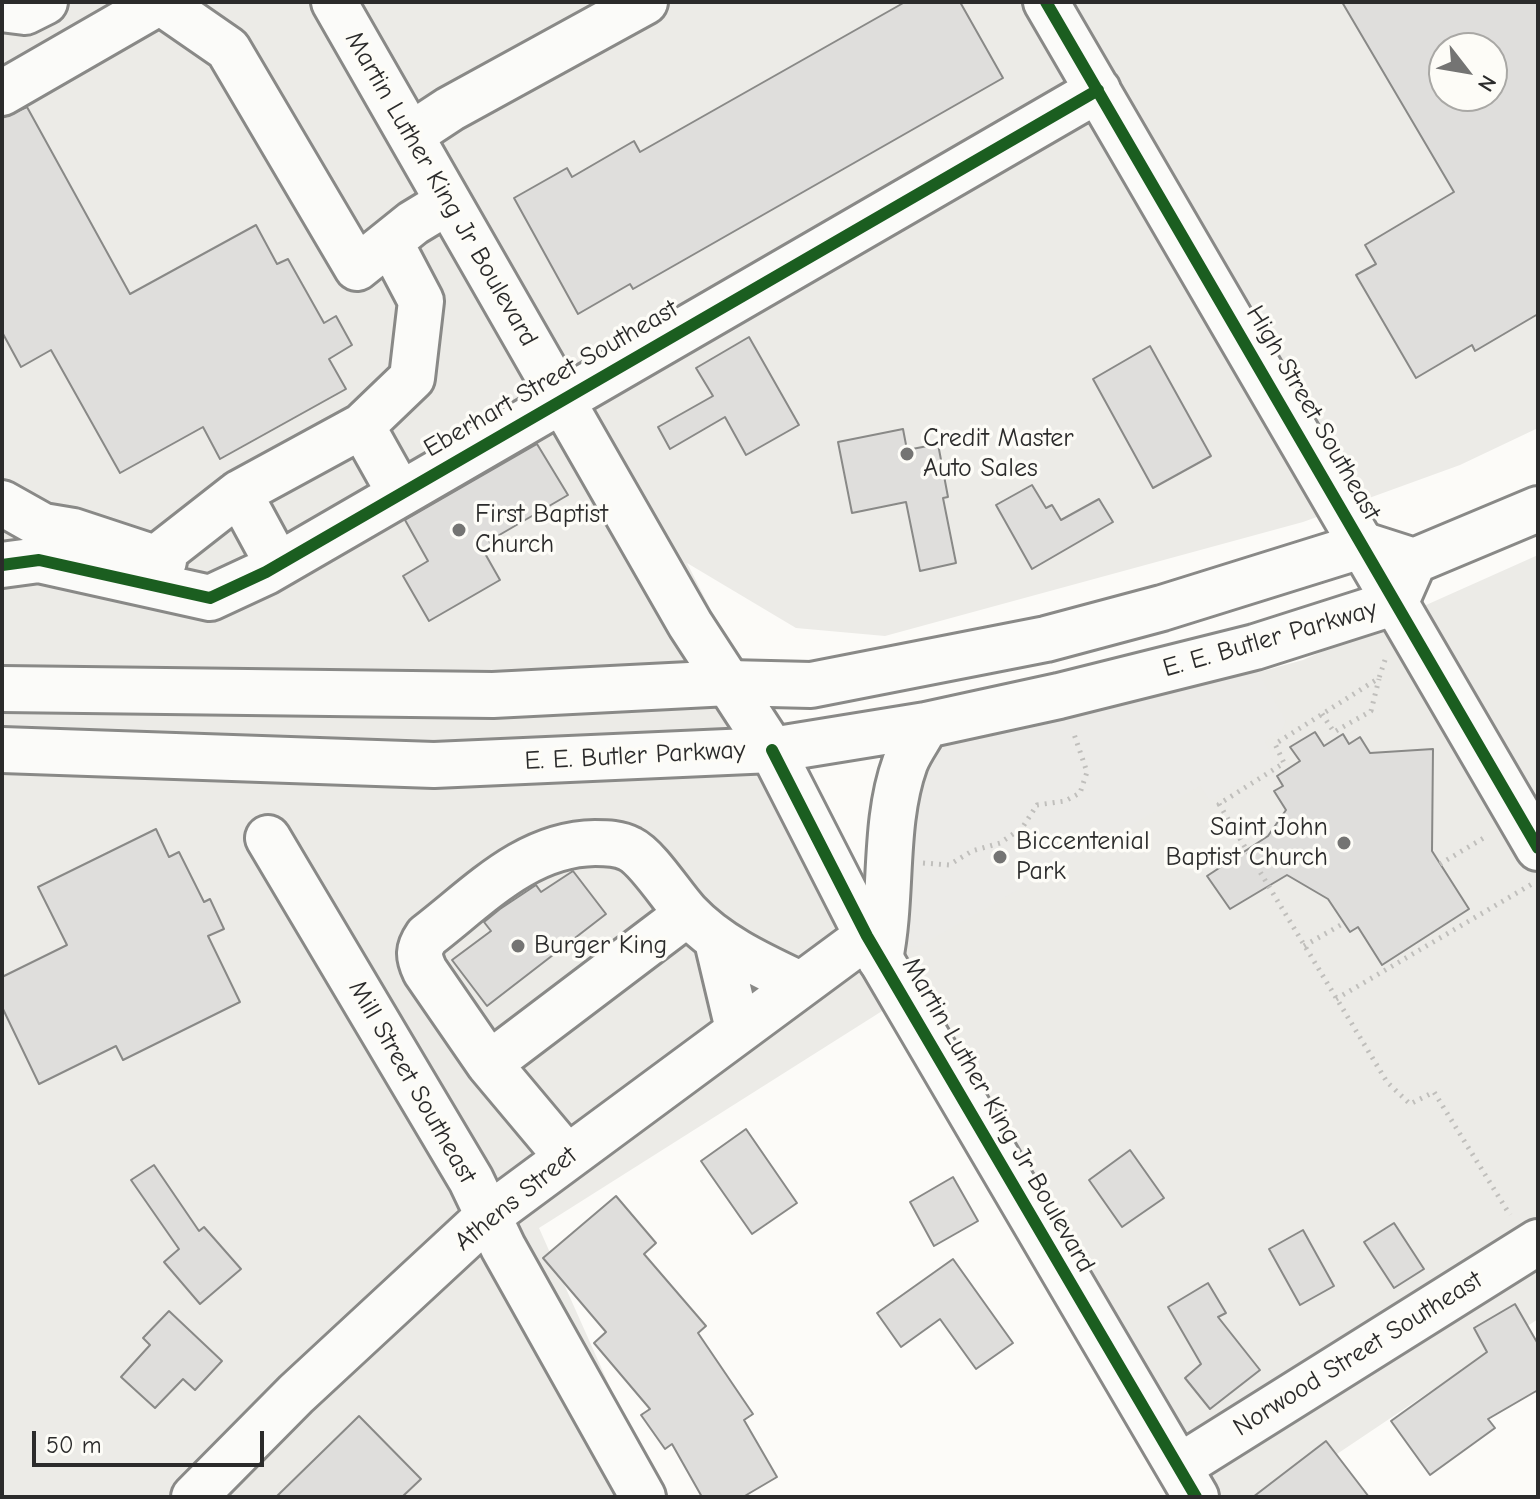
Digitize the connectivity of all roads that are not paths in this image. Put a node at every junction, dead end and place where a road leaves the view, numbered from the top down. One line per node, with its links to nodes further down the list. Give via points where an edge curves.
1 (45, 2): 5 (main road, via 25,12)
2 (334, 2): 8 (main road, Martin Luther King Jr Boulevard)
3 (645, 2): 8 (main road)
4 (1046, 2): 6 (main road, High Street Southeast)
5 (2, 9)
6 (1098, 90): 11 (main road, Eberhart Street Southeast); 17 (main road, High Street Southeast)
7 (2, 93): 10 (main road, via 160,2 228,49 357,268)
8 (412, 134): 9 (main road, Martin Luther King Jr Boulevard)
9 (446, 203): 10 (main road); 11 (main road, Martin Luther King Jr Boulevard)
10 (390, 242): 12 (main road, via 421,301 412,378)
11 (561, 399): 13 (main road, Eberhart Street Southeast); 23 (main road, Martin Luther King Jr Boulevard)
12 (362, 426): 13 (main road); 14 (main road)
13 (399, 492): 21 (main road, Eberhart Street Southeast)
14 (239, 493): 18 (main road); 21 (main road)
15 (2, 503): 18 (main road, via 43,526)
16 (1538, 509): 19 (main road)
17 (1364, 545): 19 (main road); 22 (main road, High Street Southeast); 23 (main road, via 1046,639 811,685)
18 (156, 558): 21 (main road)
19 (1414, 561): 22 (main road, E. E. Butler Parkway)
20 (2, 565): 21 (main road, Eberhart Street Southeast, via 39,560 210,598)
21 (262, 573)
22 (1396, 602): 25 (main road, E. E. Butler Parkway, via 1255,647); 29 (main road, High Street Southeast)
23 (729, 683): 24 (main road, via 493,695); 27 (main road, Martin Luther King Jr Boulevard)
24 (5, 689)
25 (926, 725): 27 (main road, E. E. Butler Parkway); 31 (main road, via 905,762 893,823 889,914)
26 (9, 750): 27 (main road, E. E. Butler Parkway, via 434,765)
27 (772, 750): 31 (main road, Martin Luther King Jr Boulevard)
28 (268, 838): 36 (main road, Mill Street Southeast, via 471,1180)
29 (1538, 848)
30 (702, 927): 32 (main road); 33 (main road); 34 (main road); 34 (main road, via 633,850 613,843 547,849 519,865 427,936 418,957)
31 (874, 947): 32 (main road, Athens Street); 38 (main road, Martin Luther King Jr Boulevard, via 1016,1162)
32 (800, 984): 33 (main road, Athens Street)
33 (738, 1029): 35 (main road, Athens Street)
34 (489, 1064): 35 (main road)
35 (567, 1157): 36 (main road, Athens Street)
36 (487, 1217): 39 (main road, Athens Street); 40 (main road, Mill Street Southeast)
37 (1524, 1229): 38 (main road, Norwood Street Southeast)
38 (1188, 1482)
39 (194, 1497)
40 (643, 1497)

